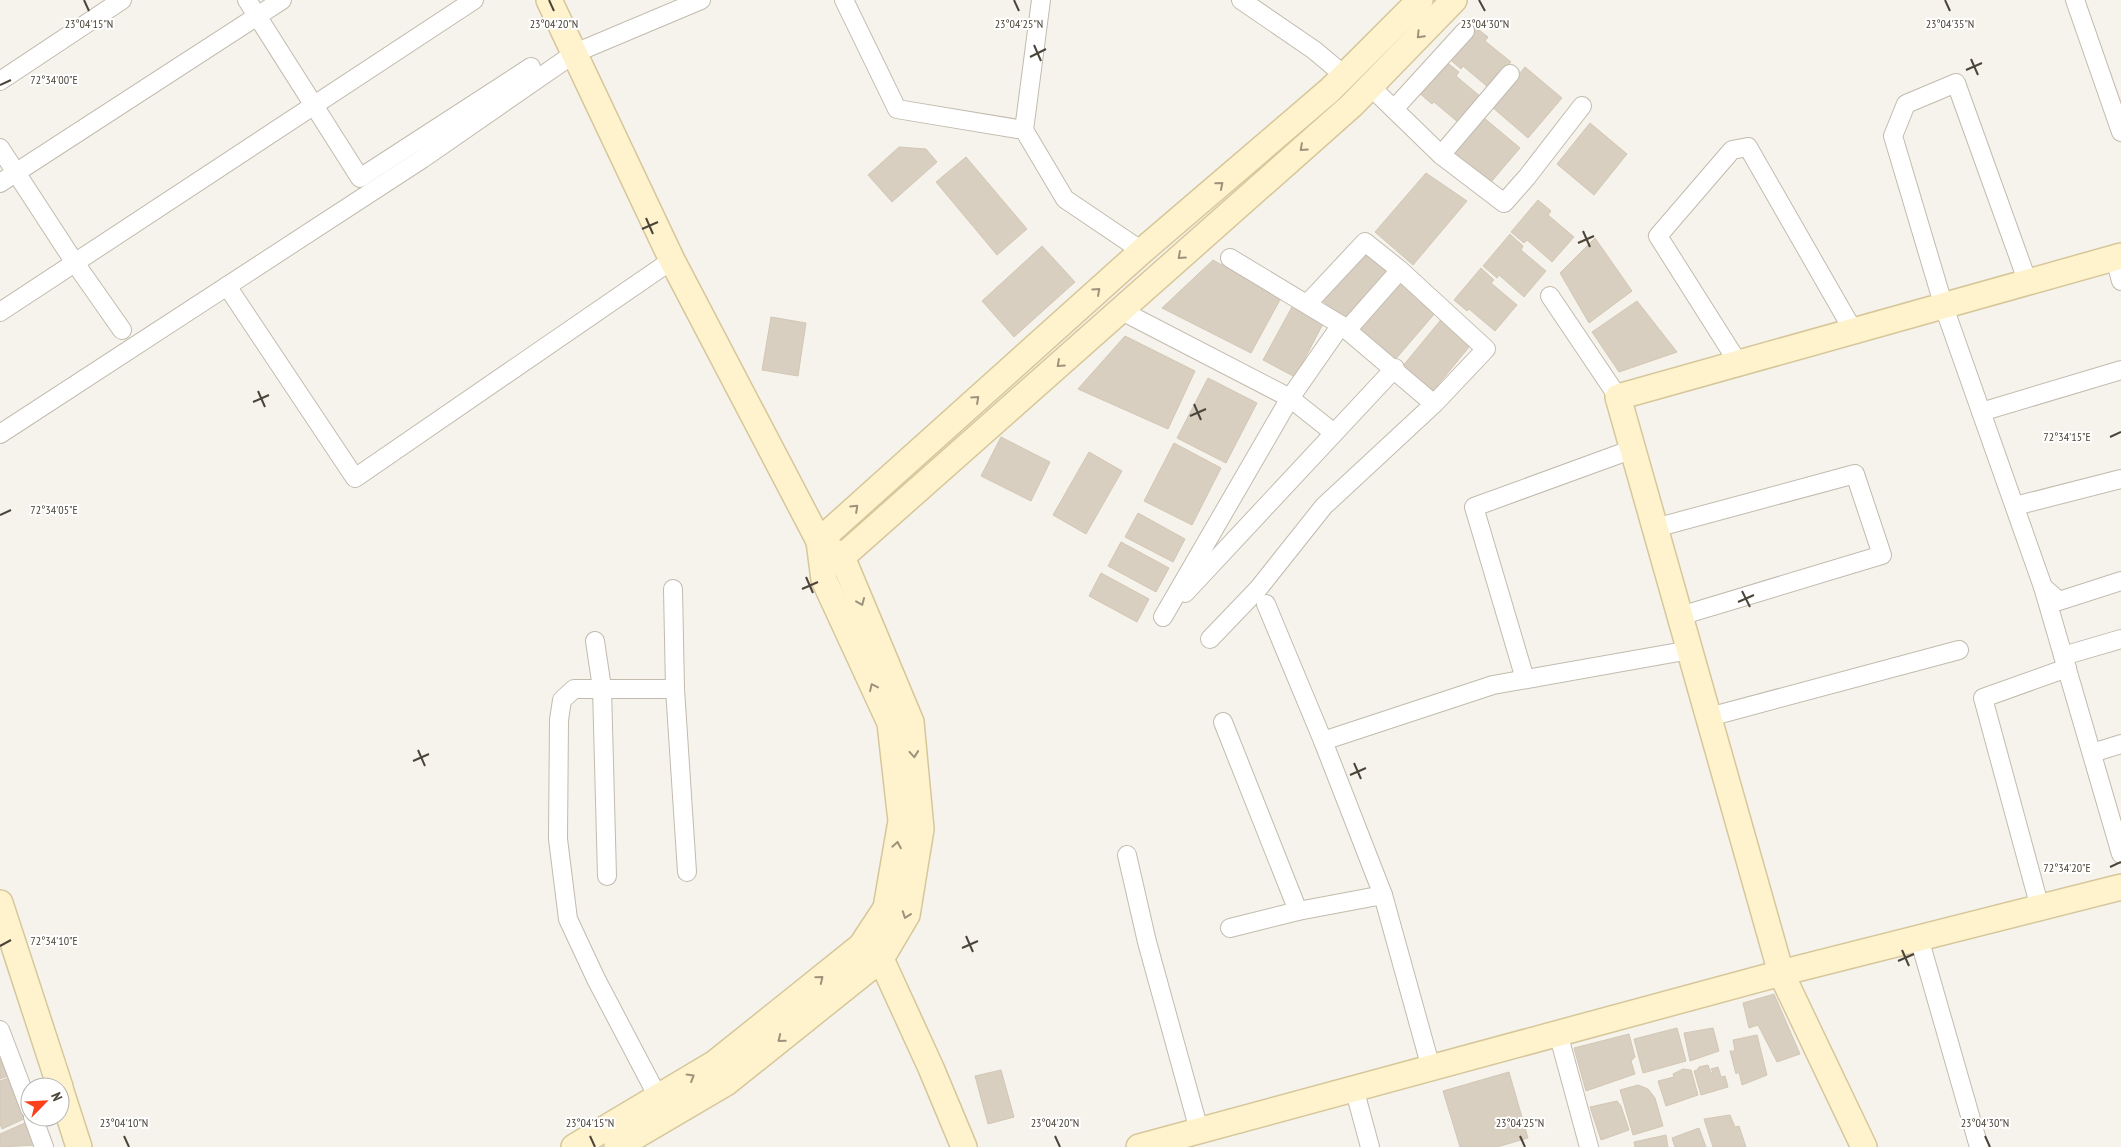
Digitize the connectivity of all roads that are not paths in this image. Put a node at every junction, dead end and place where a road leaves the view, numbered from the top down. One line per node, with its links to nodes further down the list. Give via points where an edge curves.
1 (122, 0): 19 (street)
2 (247, 0): 13 (street)
3 (282, 0): 13 (street)
4 (474, 0): 21 (street)
5 (549, 0): 15 (street)
6 (701, 0): 15 (street)
7 (844, 0): 24 (street, via 897,110)
8 (1041, 0): 24 (street)
9 (1241, 0): 18 (street, via 1314,50)
10 (1420, 0): 18 (street)
11 (1454, 0): 20 (street, one-way to 20)
12 (2075, 0): 25 (street)
13 (257, 16): 21 (street); 28 (street)
14 (1465, 30): 23 (street)
15 (575, 53): 32 (street); 37 (street, via 422,159)
16 (531, 67): 21 (street, via 360,178)
17 (1510, 74): 27 (street)
18 (1345, 76): 30 (street, one-way to 18)
19 (0, 81)
20 (1370, 86): 23 (street); 41 (street, one-way to 41)
21 (312, 105): 33 (street)
22 (1582, 106): 27 (street, via 1504,203)
23 (1394, 109): 27 (street)
24 (1024, 130): 30 (street, via 1065,199)
25 (2121, 132)
26 (0, 148): 28 (street)
27 (1441, 155)
28 (16, 171): 29 (street); 33 (street)
29 (0, 182)
30 (1142, 251): 59 (street, one-way to 30)
31 (1230, 258): 39 (street)
32 (672, 260): 37 (street, via 355,478); 59 (street)
33 (75, 263): 42 (street); 44 (street)
34 (2119, 265): 36 (street)
35 (1400, 270): 39 (street, via 1365,242); 43 (street); 51 (street, via 1486,349)
36 (2028, 283): 40 (street); 40 (street, via 1956,83 1906,104 1893,136)
37 (227, 286): 54 (street)
38 (1550, 296): 49 (street)
39 (1307, 304): 43 (street)
40 (1944, 307): 45 (street); 52 (street)
41 (1120, 310): 50 (street); 60 (street, one-way to 60)
42 (0, 312)
43 (1344, 327): 47 (street); 50 (street)
44 (122, 330)
45 (1854, 332): 46 (street); 46 (street, via 1748,146 1732,150 1658,236)
46 (1739, 364): 49 (street)
47 (1395, 368): 51 (street); 53 (street)
48 (2121, 370): 52 (street)
49 (1618, 397): 55 (street)
50 (1290, 398): 53 (street); 53 (street, via 1163,617)
51 (1434, 404): 67 (street, via 1324,506 1258,589)
52 (1981, 412): 57 (street)
53 (1334, 433)
54 (0, 434)
55 (1633, 449): 58 (street); 72 (street, via 1474,508)
56 (2121, 479): 57 (street)
57 (2015, 506): 62 (street)
58 (1655, 528): 65 (street); 65 (street, via 1855,474 1882,555)
59 (819, 541): 60 (street); 90 (street, one-way to 59, via 886,908 901,821 890,723 824,580)
60 (842, 557): 92 (street, one-way to 92, via 912,722 921,829 907,916)
61 (2121, 580): 62 (street, via 2059,601)
62 (2043, 587): 71 (street)
63 (673, 589): 74 (street)
64 (1266, 604): 77 (street)
65 (1680, 616): 69 (street)
66 (2121, 638): 71 (street)
67 (1210, 639)
68 (595, 641): 73 (street)
69 (1690, 650): 72 (street); 75 (street)
70 (1959, 650): 75 (street)
71 (2065, 662): 79 (street); 86 (street, via 1983,698)
72 (1525, 679): 77 (street, via 1493,685)
73 (602, 688): 74 (street); 83 (street); 100 (street, via 574,689 562,700 559,720 558,839 568,919)
74 (675, 688): 82 (street)
75 (1709, 717): 93 (street)
76 (1223, 722): 88 (street)
77 (1323, 741): 85 (street)
78 (2121, 744): 79 (street)
79 (2092, 753): 80 (street)
80 (2121, 854)
81 (1126, 855): 103 (street)
82 (687, 872)
83 (607, 876)
84 (2121, 888): 86 (street)
85 (1383, 895): 88 (street); 96 (street)
86 (2040, 908): 91 (street)
87 (1, 909): 97 (street)
88 (1298, 912): 89 (street)
89 (1230, 928)
90 (866, 938): 92 (street); 100 (street, one-way to 90, via 716,1063 861,946)
91 (1919, 938): 93 (street); 113 (street)
92 (881, 959): 107 (street, one-way to 107, via 726,1083); 108 (street, via 932,1068)
93 (1782, 973): 95 (street); 112 (street)
94 (0, 1030): 98 (street)
95 (1558, 1033): 96 (street); 111 (street)
96 (1431, 1068): 99 (street)
97 (56, 1077)
98 (20, 1083)
99 (1354, 1088): 103 (street); 110 (street)
100 (658, 1097): 106 (street)
101 (70, 1119): 105 (street)
102 (37, 1127): 104 (street)
103 (1199, 1130): 109 (street)
104 (44, 1147)
105 (79, 1147)
106 (574, 1147)
107 (617, 1147)
108 (964, 1147)
109 (1139, 1147)
110 (1370, 1147)
111 (1589, 1147)
112 (1864, 1147)
113 (1979, 1147)

